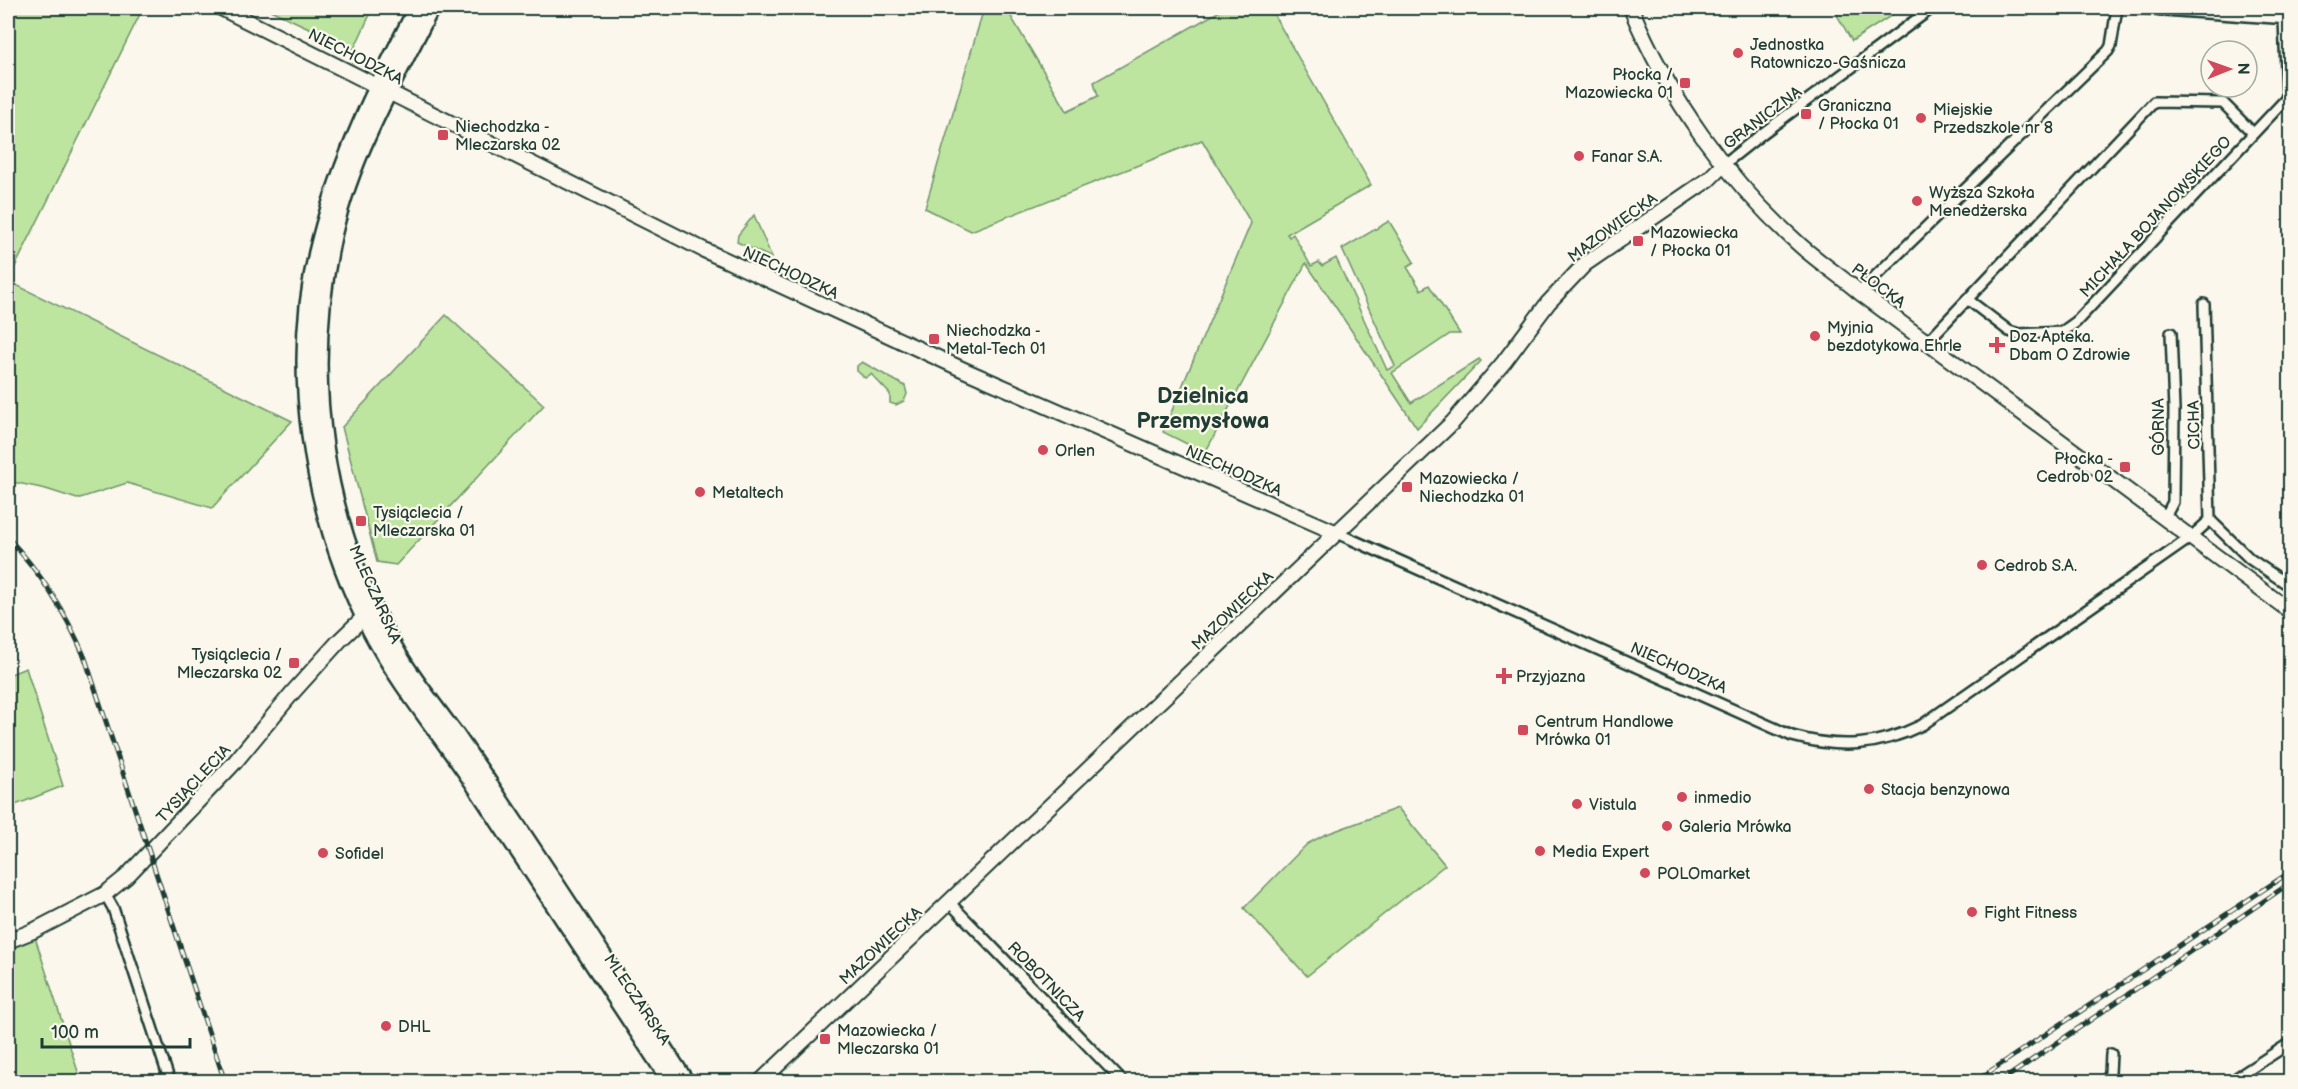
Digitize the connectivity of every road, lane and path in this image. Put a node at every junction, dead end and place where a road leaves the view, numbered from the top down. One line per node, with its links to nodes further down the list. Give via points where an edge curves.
1 (221, 8): 9 (street, NIECHODZKA)
2 (417, 8): 9 (main road)
3 (431, 8): 9 (main road)
4 (1631, 8): 11 (street, PŁOCKA, via 1672,88)
5 (1932, 8): 11 (street, GRANICZNA)
6 (2116, 8): 12 (street, via 2108,51)
7 (2136, 8): 8 (street)
8 (2287, 19): 10 (street, MICHAŁA BOJANOWSKIEGO, via 2287,96)
9 (384, 88): 19 (street, NIECHODZKA, via 704,250 964,370); 23 (main road, MLECZARSKA, via 340,207 325,281 318,357 320,406 332,492)
10 (2253, 133): 13 (street, MICHAŁA BOJANOWSKIEGO, via 2076,322 2062,332 2009,331); 13 (street, via 2223,103 2154,102)
11 (1724, 164): 12 (street, PŁOCKA, via 1774,221); 19 (street, MAZOWIECKA, via 1709,179 1585,264 1548,303 1453,422)
12 (1859, 292): 16 (street, PŁOCKA)
13 (1967, 299): 16 (street)
14 (2204, 304): 18 (street, CICHA)
15 (2171, 333): 17 (street, GÓRNA, via 2173,502)
16 (1927, 342): 17 (street, PŁOCKA)
17 (2164, 519): 20 (street, PŁOCKA)
18 (2210, 520): 20 (street); 21 (street, via 2250,559)
19 (1337, 533): 20 (street, NIECHODZKA, via 1792,736 1850,745 1889,739 1922,724); 25 (street, MAZOWIECKA)
20 (2190, 538): 22 (street, PŁOCKA)
21 (2290, 586)
22 (2290, 611)
23 (369, 614): 24 (street, TYSIĄCLECIA, via 331,650 174,829); 30 (main road, MLECZARSKA, via 403,685 450,749); 31 (main road, MLECZARSKA, via 501,801)
24 (105, 894): 26 (street, TYSIĄCLECIA); 29 (street)
25 (949, 902): 32 (street, MAZOWIECKA); 33 (street, ROBOTNICZA)
26 (8, 941)
27 (2290, 1043): 35 (street)
28 (2111, 1054): 34 (street)
29 (170, 1082)
30 (671, 1082)
31 (686, 1082)
32 (760, 1082)
33 (1123, 1082)
34 (2106, 1082)
35 (2229, 1082)

